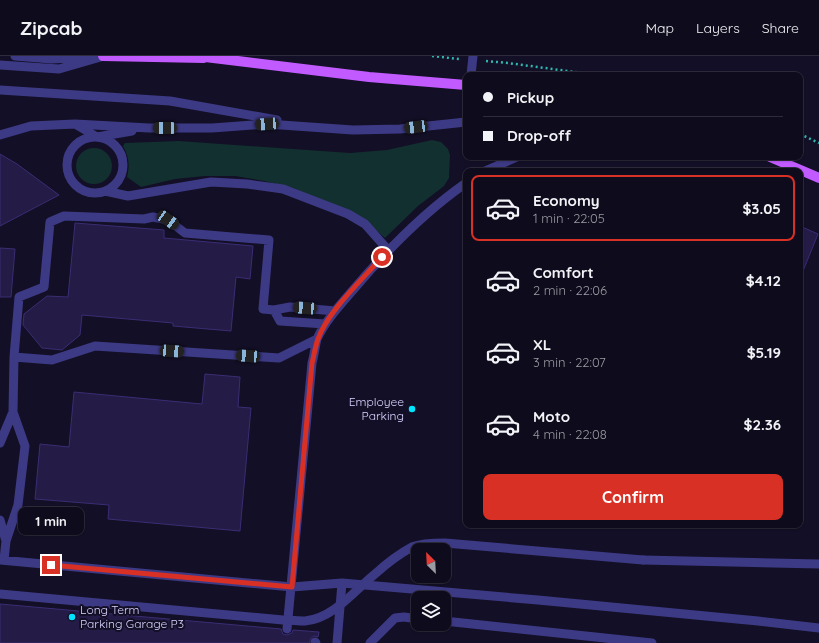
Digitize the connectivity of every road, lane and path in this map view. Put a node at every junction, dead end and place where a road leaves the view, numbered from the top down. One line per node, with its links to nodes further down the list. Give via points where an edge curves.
1 (15, 56): 2 (lane, via 52,59)
2 (103, 56): 4 (main road); 6 (lane, via 58,69)
3 (432, 56): 5 (path)
4 (202, 57): 9 (main road, via 369,77)
5 (473, 58): 7 (lane); 8 (path)
6 (0, 65)
7 (471, 72)
8 (575, 72)
9 (463, 85)
10 (0, 90): 14 (lane, via 170,100)
11 (463, 122): 14 (lane, via 400,129)
12 (75, 124): 13 (lane); 15 (lane, via 31,126); 17 (lane)
13 (149, 128): 14 (lane, via 212,128 267,124); 17 (lane)
14 (324, 128)
15 (0, 135)
16 (803, 135): 18 (path)
17 (97, 136): 26 (lane, via 114,143 123,159 121,176 116,184); 26 (lane, via 80,140 73,146 66,162 67,171 70,179 83,191)
18 (819, 143)
19 (510, 160): 21 (lane)
20 (777, 160): 22 (main road)
21 (492, 168)
22 (796, 168)
23 (803, 171): 24 (main road)
24 (819, 178)
25 (463, 185): 27 (lane, via 444,198)
26 (105, 191): 27 (lane, via 128,196 211,182 283,189 348,214 365,224)
27 (388, 250): 29 (lane)
28 (274, 310): 29 (lane, via 290,307); 30 (lane, via 280,320); 32 (lane, via 263,309 270,240 185,233 168,220 153,217 144,219 64,216 50,222 44,287 19,297)
29 (335, 311): 30 (lane)
30 (325, 324): 31 (lane)
31 (318, 339): 32 (lane, via 279,358 95,346 52,360); 40 (lane, via 312,363)
32 (14, 357): 33 (lane)
33 (13, 412): 34 (lane); 36 (lane, via 25,446 18,505)
34 (0, 443)
35 (0, 520): 36 (lane)
36 (6, 541): 37 (lane)
37 (2, 560): 40 (lane)
38 (819, 564): 41 (lane, bridge, via 643,560 433,543 413,547 396,557 374,574 346,602 320,617 305,621)
39 (342, 583): 40 (lane); 44 (lane); 47 (lane)
40 (292, 587): 45 (lane)
41 (0, 594)
42 (411, 618): 48 (lane, via 395,618)
43 (451, 622): 46 (lane)
44 (819, 628)
45 (288, 629)
46 (602, 640): 49 (lane)
47 (337, 643)
48 (370, 643)
49 (652, 643)

